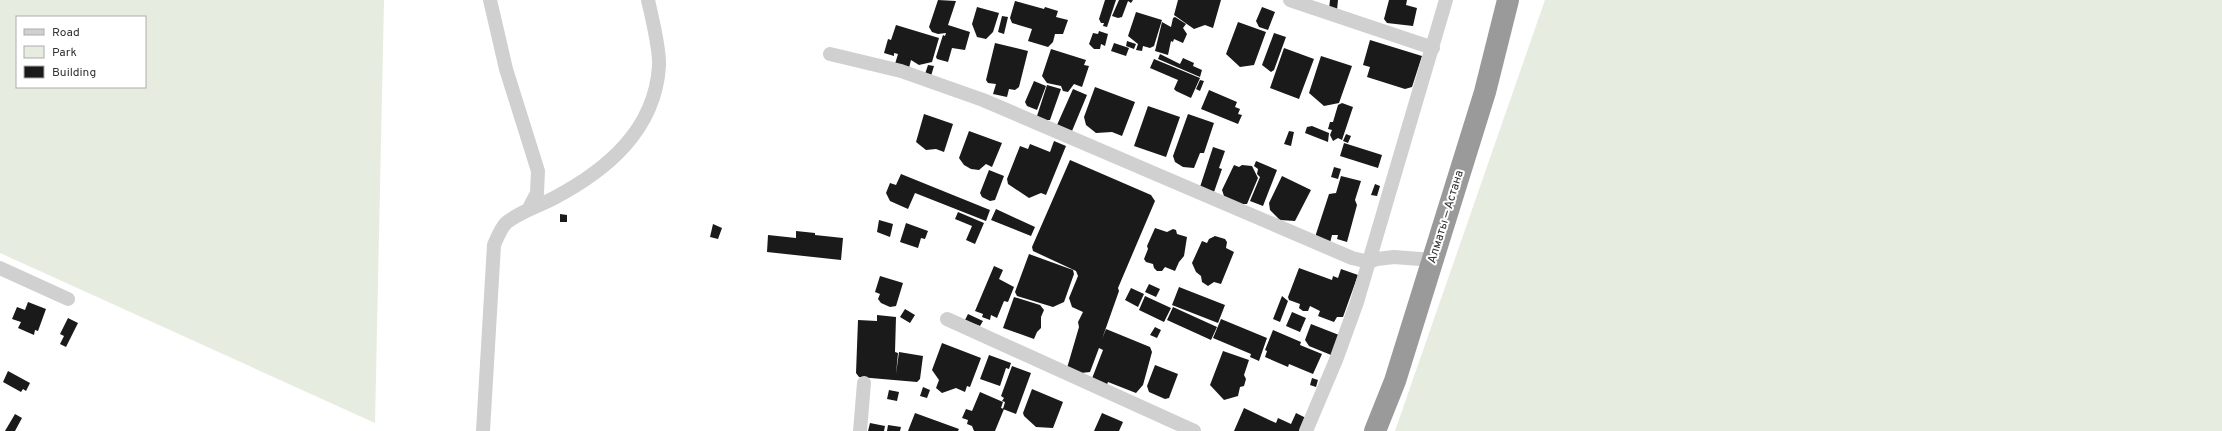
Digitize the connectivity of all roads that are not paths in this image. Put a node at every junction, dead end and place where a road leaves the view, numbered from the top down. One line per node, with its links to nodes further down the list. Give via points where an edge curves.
1 (490, 0): 8 (street, via 506,69 538,171 537,193)
2 (648, 0): 8 (street, via 660,65 655,94 645,119 608,164 575,187)
3 (1290, 0): 6 (street)
4 (1446, 0): 6 (street)
5 (1508, 0): 9 (highway, Алматы — Астана, via 1485,92)
6 (1433, 48): 10 (street)
7 (830, 54): 10 (street, via 901,71 983,100 1352,258)
8 (528, 210): 15 (street, via 505,224 494,245)
9 (1433, 260): 10 (street, via 1394,258); 19 (highway, Алматы — Астана, via 1395,381)
10 (1369, 262): 18 (street, via 1336,360)
11 (0, 268): 12 (street)
12 (68, 299)
13 (947, 319): 17 (street)
14 (864, 383): 16 (street)
15 (482, 431)
16 (860, 431)
17 (1194, 431)
18 (1306, 431)
19 (1375, 431)

